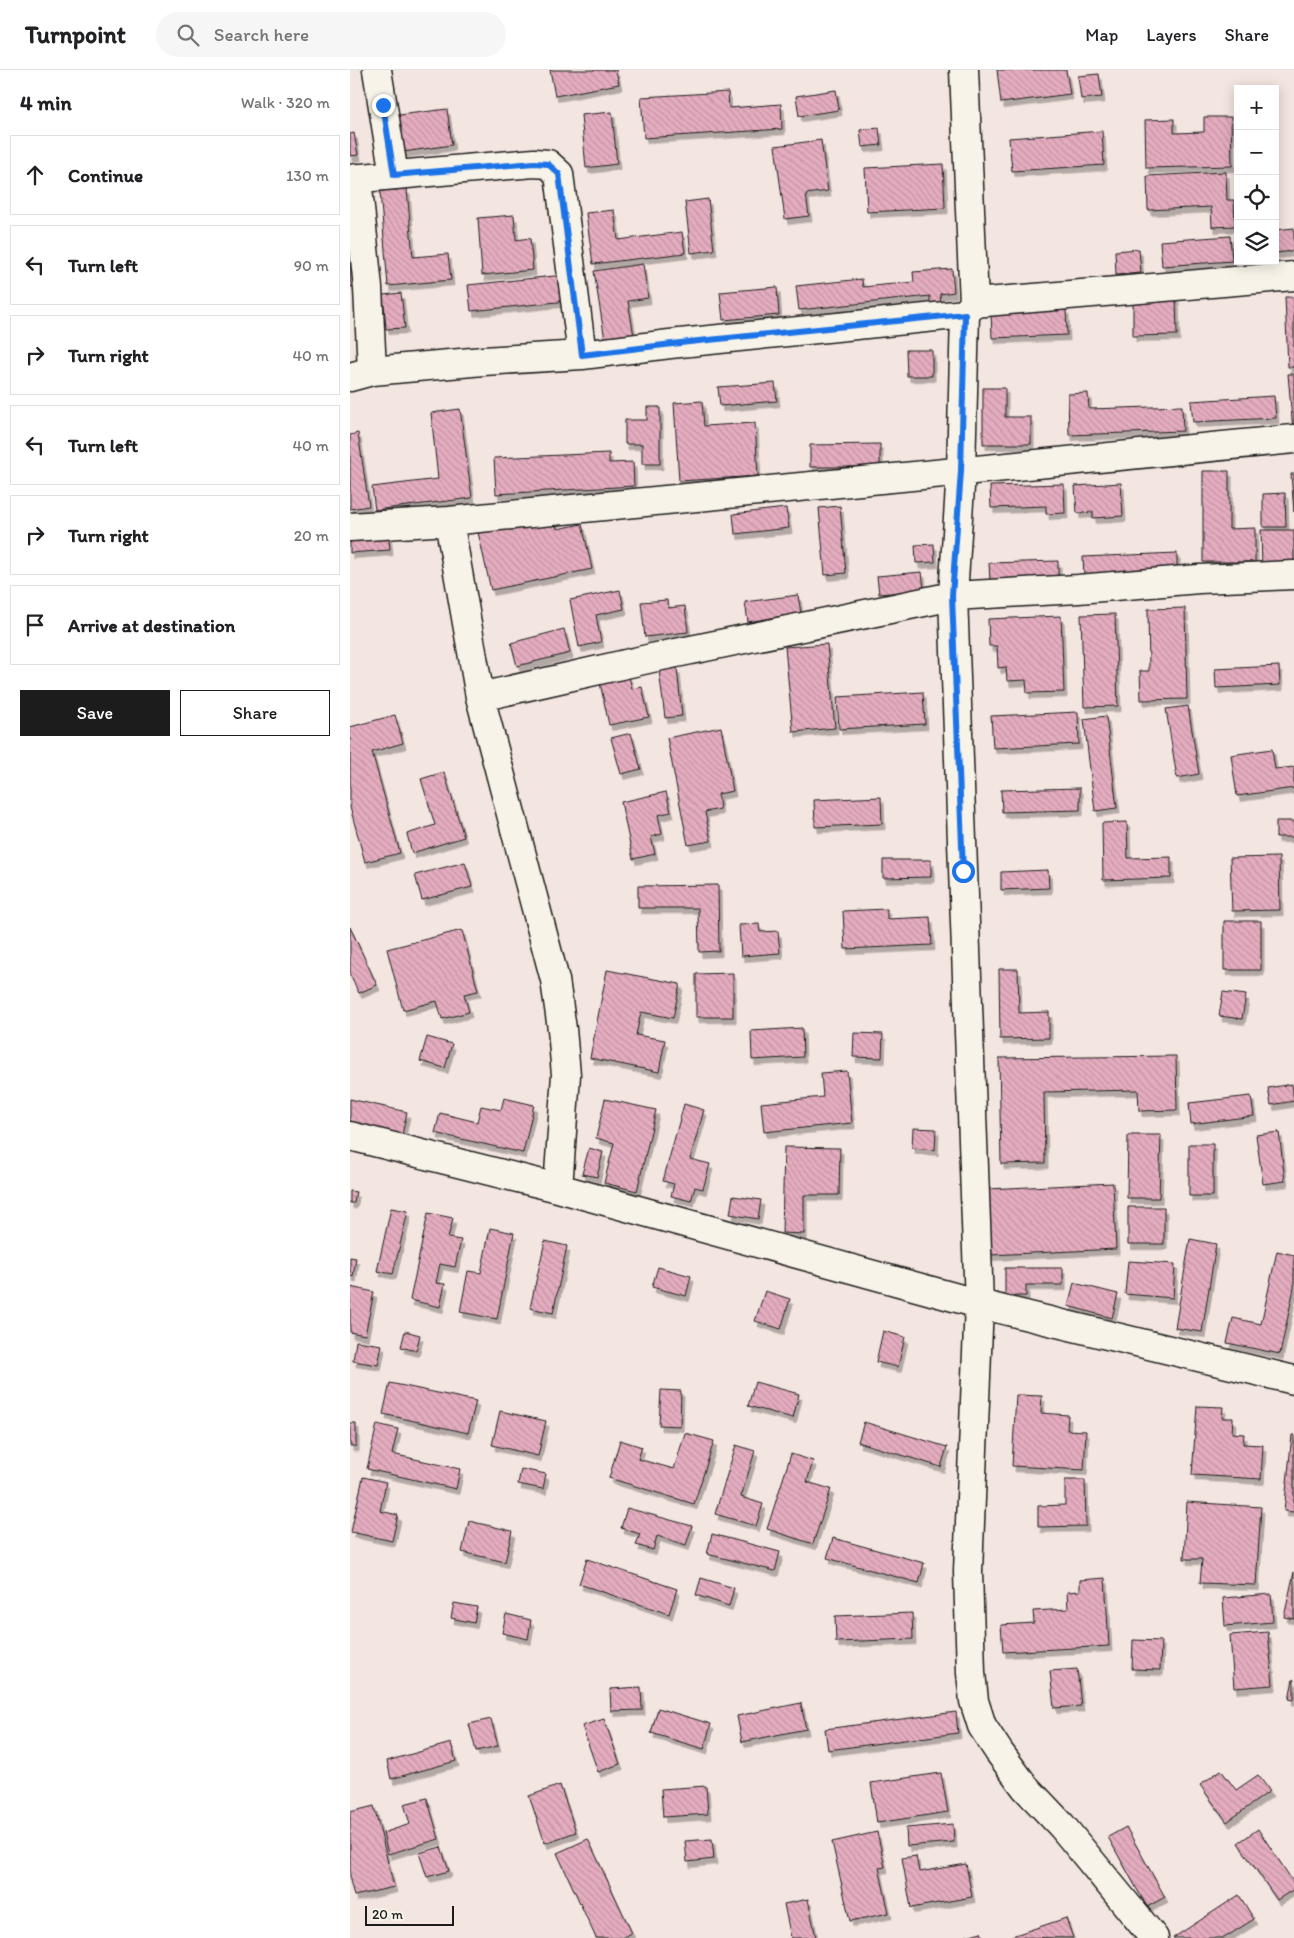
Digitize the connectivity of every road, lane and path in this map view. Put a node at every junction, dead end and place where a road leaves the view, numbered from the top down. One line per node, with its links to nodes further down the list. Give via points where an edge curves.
1 (377, 70): 3 (street)
2 (964, 70): 6 (street)
3 (394, 175): 4 (street); 7 (street, via 534,163 548,164 559,174)
4 (354, 179): 8 (street, via 368,288)
5 (1294, 276): 6 (street)
6 (970, 309): 7 (street); 10 (street)
7 (582, 355): 8 (street, via 483,361)
8 (361, 374)
9 (1294, 438): 10 (street)
10 (961, 471): 11 (street); 14 (street)
11 (449, 521): 12 (street); 15 (street)
12 (350, 527)
13 (1294, 576): 14 (street, via 1199,579)
14 (952, 596): 15 (street); 18 (street)
15 (480, 697): 17 (street, via 555,980 566,1075)
16 (350, 1136): 17 (street)
17 (558, 1188): 18 (street)
18 (980, 1304): 19 (street); 20 (street, via 968,1571 974,1701 982,1726 1024,1787 1062,1826)
19 (1294, 1380)
20 (1154, 1938)

